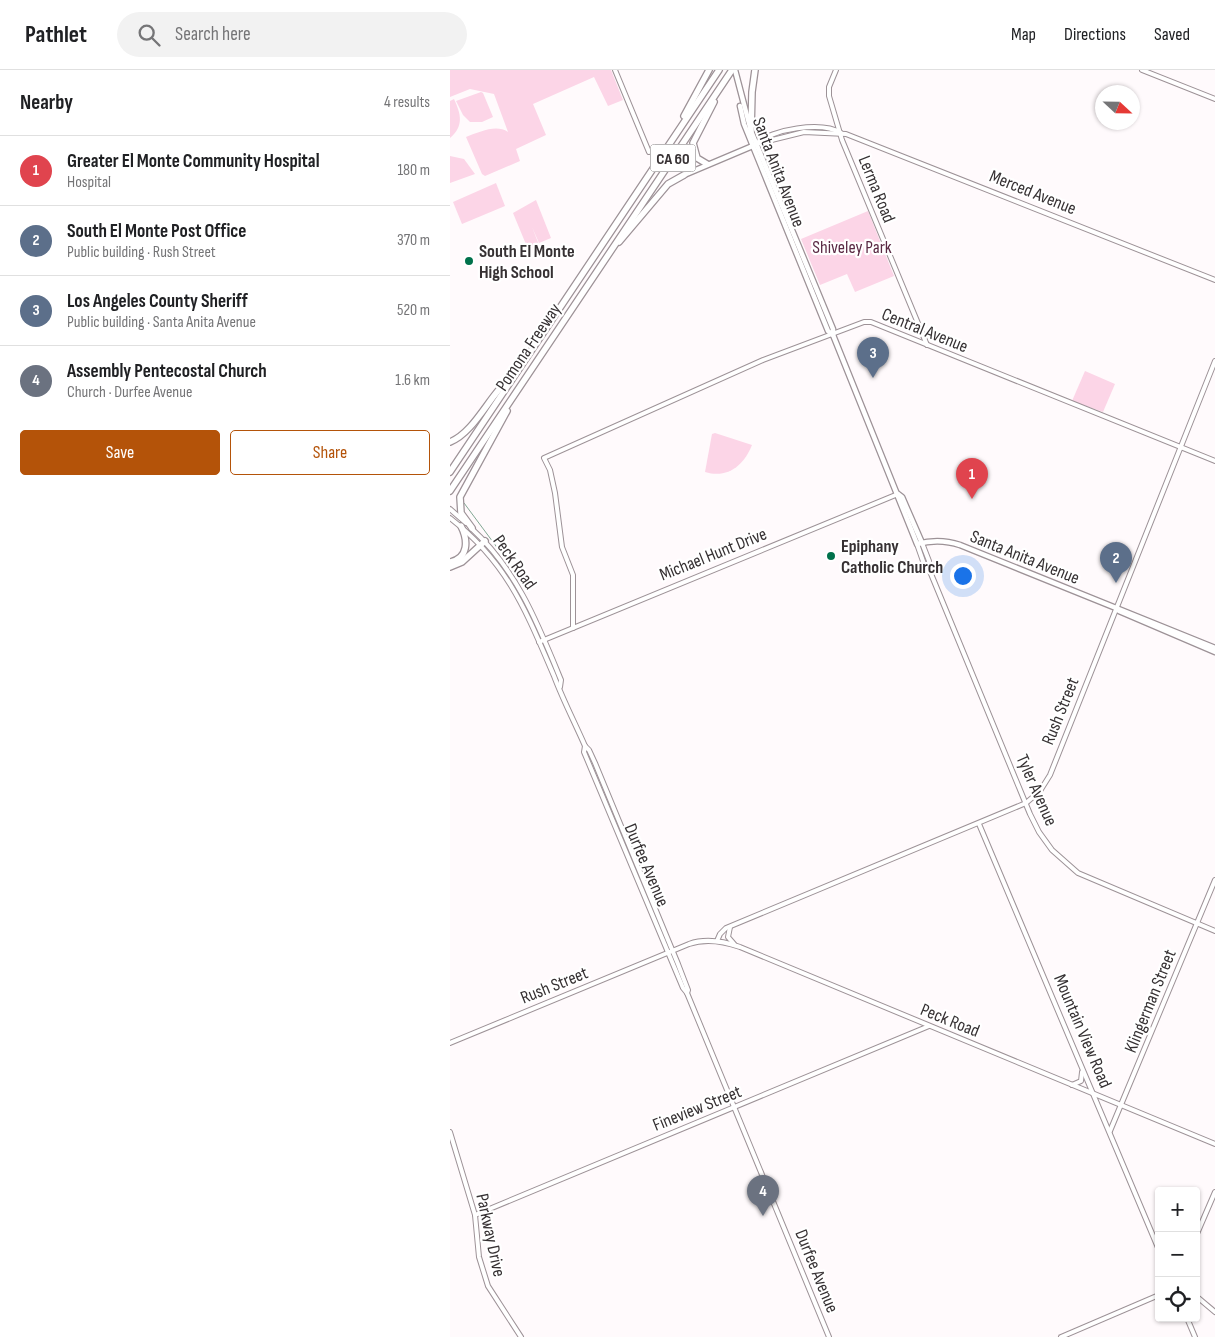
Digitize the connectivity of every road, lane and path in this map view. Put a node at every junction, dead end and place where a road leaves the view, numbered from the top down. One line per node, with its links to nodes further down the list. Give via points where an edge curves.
1 (615, 70): 13 (street)
2 (709, 70): 14 (highway)
3 (719, 70): 14 (highway, Pomona Freeway / CA 60)
4 (733, 70): 8 (main road, Santa Anita Avenue); 15 (highway, via 694,143 697,158); 17 (highway, Pomona Freeway / CA 60)
5 (756, 70): 10 (highway)
6 (836, 70): 11 (street, Lerma Road, via 828,96)
7 (1142, 70): 9 (street)
8 (736, 80): 10 (main road, Santa Anita Avenue); 12 (main road, Santa Anita Avenue, via 744,124)
9 (1215, 99)
10 (751, 131): 12 (main road, Santa Anita Avenue)
11 (841, 132): 12 (street, Merced Avenue, via 834,129 789,130); 18 (street, Merced Avenue); 20 (street, Lerma Road)
12 (754, 145): 15 (main road); 19 (main road, Santa Anita Avenue)
13 (650, 152)
14 (656, 164): 23 (highway, Pomona Freeway / CA 60)
15 (707, 164): 16 (main road)
16 (684, 175): 17 (highway, via 668,184 627,235)
17 (614, 246): 24 (highway, Pomona Freeway / CA 60)
18 (1215, 280)
19 (833, 335): 20 (street, Central Avenue, via 868,322); 30 (main road, Santa Anita Avenue); 40 (street, Central Avenue, via 756,363 544,458 555,493 562,547 573,575)
20 (926, 345): 26 (street, Central Avenue)
21 (1215, 361): 22 (street, Rush Street)
22 (1213, 369): 26 (street, Rush Street)
23 (515, 375): 25 (highway, via 503,384 466,431); 28 (highway, Pomona Freeway / CA 60)
24 (525, 377): 29 (highway, Pomona Freeway / CA 60); 34 (highway, via 460,498 461,513)
25 (450, 442)
26 (1181, 447): 27 (street, Central Avenue); 39 (street, Rush Street)
27 (1215, 461)
28 (450, 472)
29 (450, 491)
30 (898, 494): 36 (main road, Santa Anita Avenue, via 902,496); 40 (street, Michael Hunt Drive)
31 (450, 510): 34 (street, Peck Road)
32 (450, 518): 33 (street, Peck Road)
33 (461, 526): 35 (street, Peck Road); 37 (highway, via 467,539 465,549 460,558)
34 (472, 528): 35 (street, Peck Road)
35 (483, 543): 38 (highway, via 462,562); 41 (street, Peck Road, via 514,589)
36 (919, 544): 39 (main road, Santa Anita Avenue, via 942,541 960,545); 45 (street, Tyler Avenue, via 929,561 929,569)
37 (450, 562)
38 (450, 567)
39 (1116, 608): 42 (main road, Santa Anita Avenue); 43 (main road, Santa Anita Avenue, via 1127,616); 45 (street, Rush Street, via 1050,775 1040,791)
40 (573, 628): 41 (street, Michael Hunt Drive)
41 (542, 641): 44 (street, Durfee Avenue, via 561,680 560,687)
42 (1215, 648)
43 (1215, 652)
44 (585, 746): 53 (street, Durfee Avenue); 54 (street, Durfee Avenue, via 585,755)
45 (1026, 803): 46 (street, Rush Street); 48 (street, Tyler Avenue, via 1043,838 1072,869)
46 (979, 824): 49 (street, Rush Street); 58 (street, Mountain View Road)
47 (1215, 880): 48 (street, Klingerman Street)
48 (1197, 924): 50 (street, Tyler Avenue); 61 (street, Klingerman Street)
49 (730, 926): 51 (street, Rush Street); 52 (street, via 728,937)
50 (1215, 931)
51 (717, 941): 52 (street, Peck Road); 53 (street, Peck Road, via 696,942)
52 (735, 945): 56 (street, Peck Road)
53 (673, 950): 54 (street, Rush Street); 55 (street, Durfee Avenue)
54 (668, 952): 55 (street, Durfee Avenue); 57 (street, Rush Street)
55 (687, 993): 62 (street, Durfee Avenue)
56 (929, 1026): 59 (street, Peck Road); 62 (street, Fineview Street)
57 (450, 1043)
58 (1082, 1067): 59 (street, via 1082,1079); 60 (street, Mountain View Road)
59 (1072, 1085): 60 (street, Peck Road)
60 (1094, 1094): 61 (street, Peck Road); 63 (street, Mountain View Road)
61 (1122, 1106): 63 (street, Klingerman Street); 65 (street, Peck Road)
62 (734, 1108): 67 (street, Fineview Street); 75 (street, Durfee Avenue)
63 (1110, 1131): 69 (street, Mountain View Road)
64 (450, 1132): 67 (street, Parkway Drive)
65 (1215, 1144)
66 (1215, 1192): 68 (street)
67 (475, 1215): 74 (street, Parkway Drive, via 479,1257 488,1286)
68 (1198, 1232)
69 (1155, 1240)
70 (1155, 1297): 76 (street)
71 (1200, 1299): 72 (street)
72 (1215, 1312)
73 (1189, 1322): 77 (street)
74 (521, 1337)
75 (829, 1337)
76 (1061, 1337)
77 (1195, 1337)

